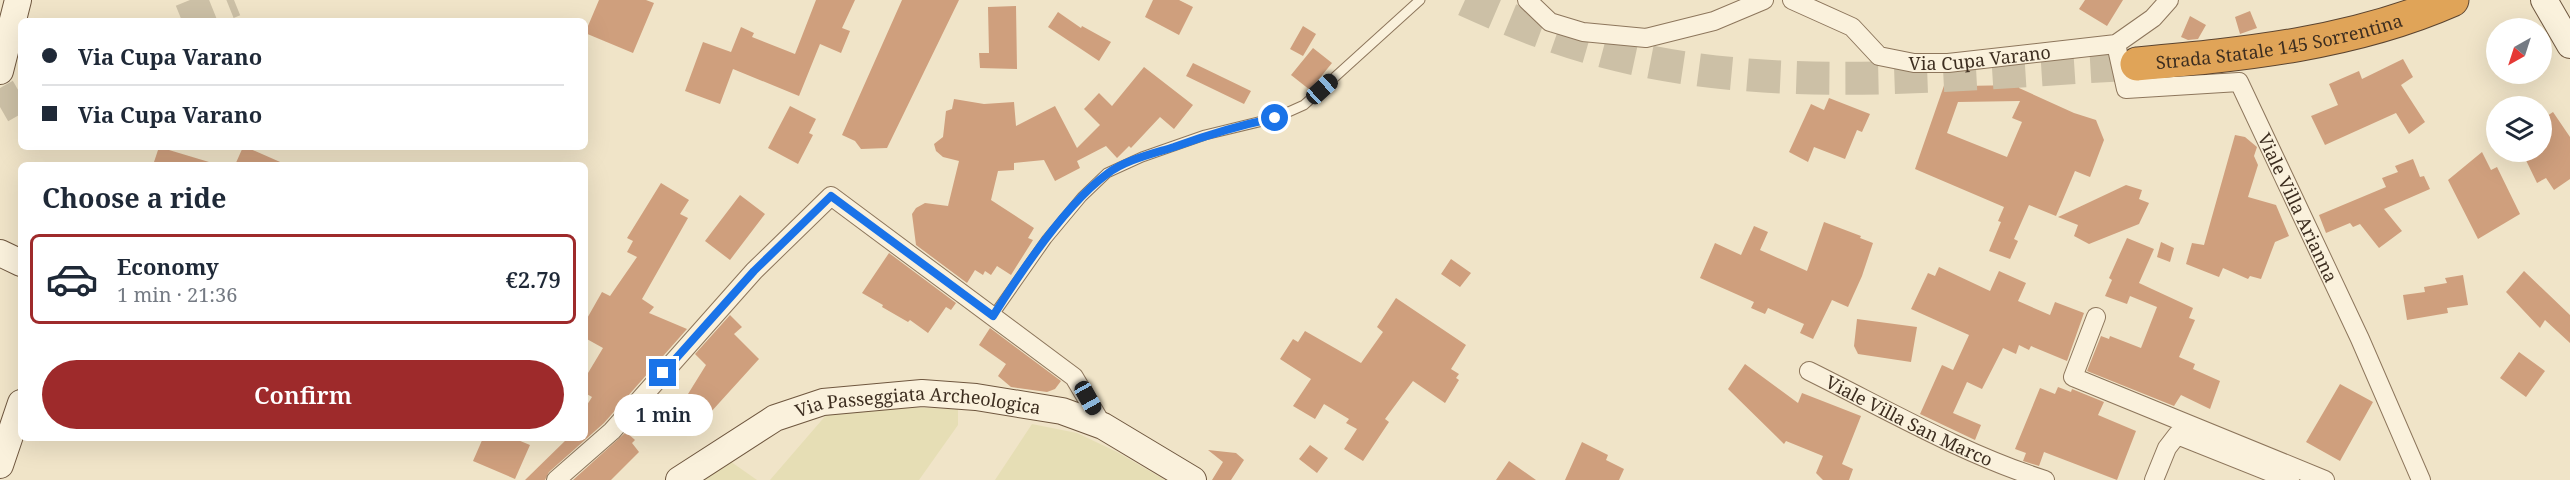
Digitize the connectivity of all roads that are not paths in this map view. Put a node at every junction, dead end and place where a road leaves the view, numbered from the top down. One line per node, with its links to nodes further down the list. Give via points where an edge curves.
1 (18, 0): 11 (street)
2 (1420, 0): 14 (lane, via 1304,105 1275,118 1205,135 1107,173 1047,239)
3 (1527, 0): 4 (street, via 1550,22 1583,32 1646,38 1714,21)
4 (1764, 0)
5 (1792, 0): 10 (street, Via Cupa Varano, via 1852,27 1879,56 1914,63)
6 (2169, 0): 10 (street, Via Cupa Varano)
7 (2544, 0): 9 (street)
8 (2445, 3): 10 (highway, Strada Statale 145 Sorrentina, via 2345,36 2270,51)
9 (2570, 45)
10 (2127, 54): 27 (street, Viale Villa Arianna, via 2126,89 2239,82 2360,339)
11 (0, 71)
12 (0, 253): 13 (street)
13 (18, 262)
14 (993, 316): 18 (street, via 1074,377); 20 (street, via 831,196 754,271 612,431)
15 (2096, 318): 26 (street, via 2073,377)
16 (1809, 371): 23 (street, Viale Villa San Marco, via 1956,444)
17 (18, 412): 19 (street)
18 (1103, 426): 21 (street, Via Passeggiata Archeologica, via 1062,411 976,396 922,393 823,402 775,418); 22 (street, Via Passeggiata Archeologica)
19 (0, 465)
20 (556, 480)
21 (679, 480)
22 (1193, 480)
23 (2045, 480)
24 (2154, 480): 25 (street, via 2177,435)
25 (2290, 480)
26 (2325, 480)
27 (2421, 480)

